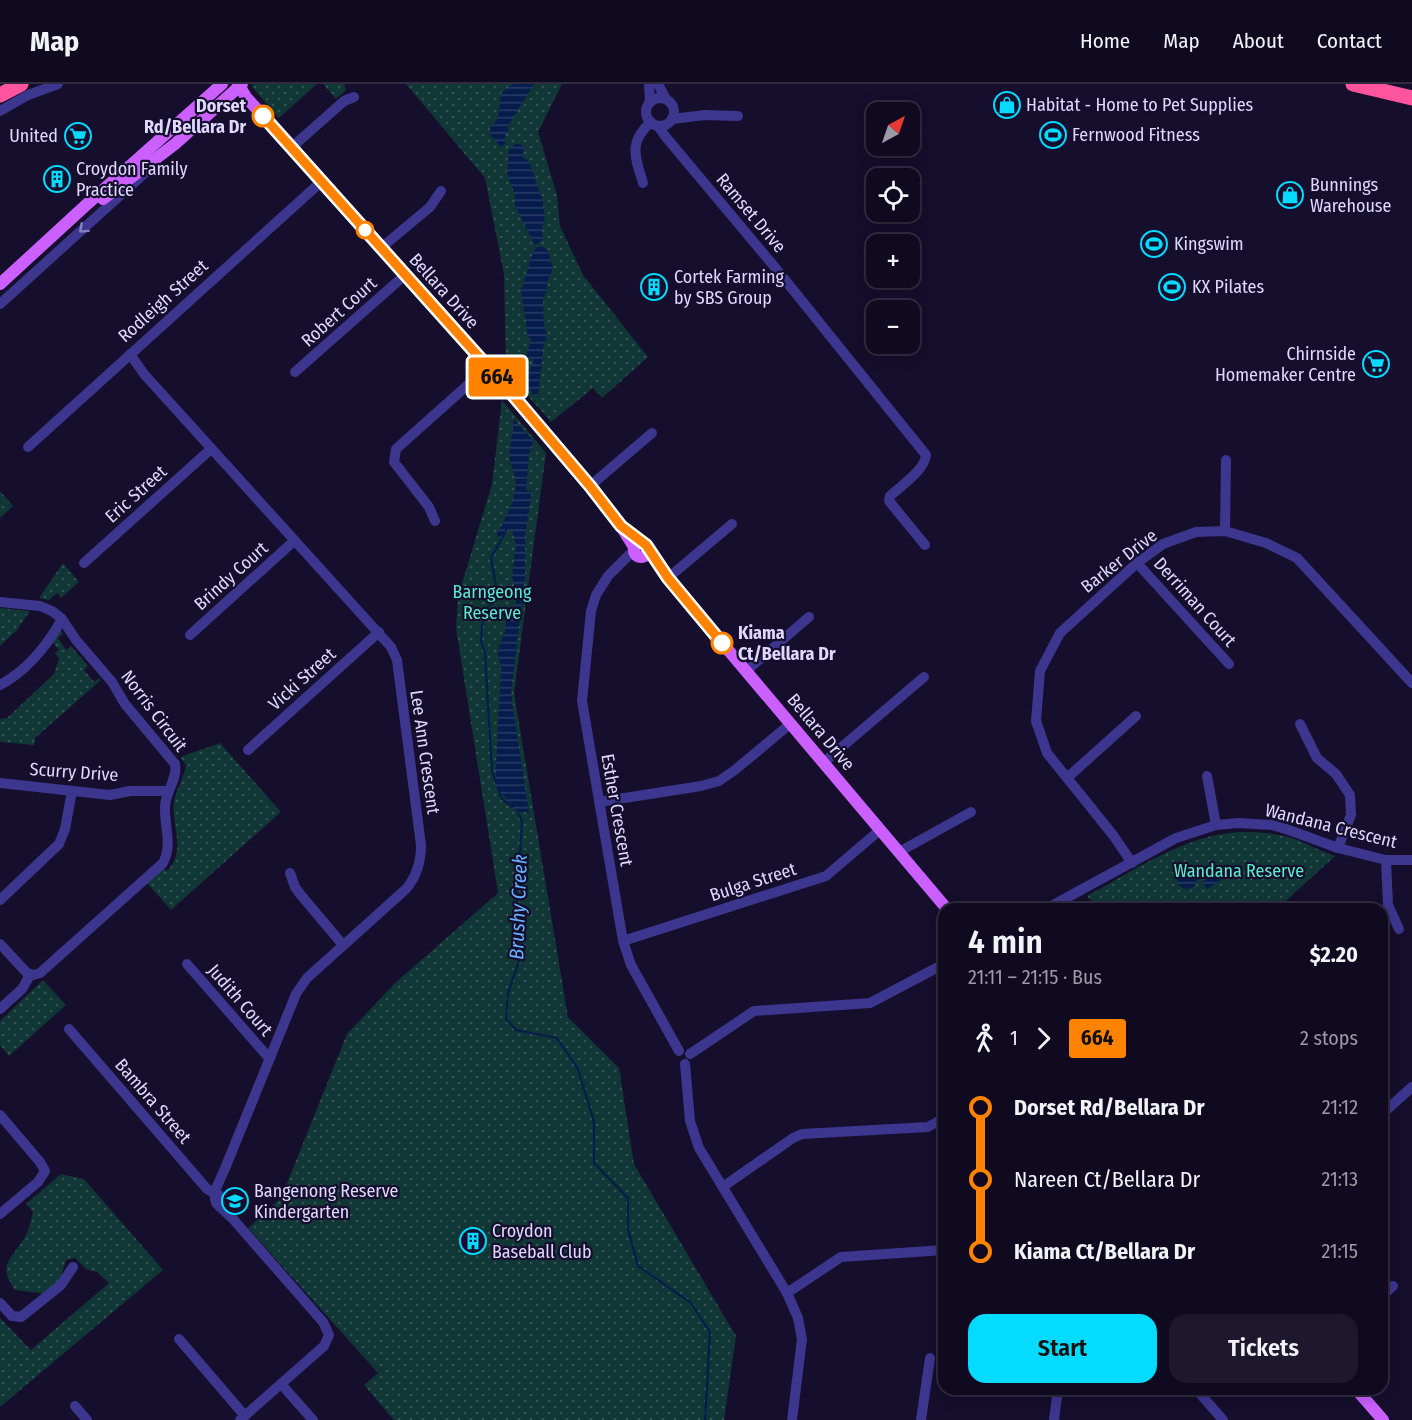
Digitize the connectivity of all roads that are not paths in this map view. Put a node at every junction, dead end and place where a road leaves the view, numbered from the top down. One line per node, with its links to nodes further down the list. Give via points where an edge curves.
1 (21, 84): 8 (highway)
2 (58, 84): 15 (street)
3 (222, 84): 9 (main road)
4 (649, 84): 12 (street)
5 (658, 84): 13 (street)
6 (239, 85): 14 (main road); 20 (main road, Bellara Drive)
7 (1365, 87): 11 (highway)
8 (0, 94)
9 (208, 97): 14 (main road); 26 (main road)
10 (354, 98): 20 (street, via 344,101)
11 (1412, 98)
12 (650, 102): 13 (street, via 658,98); 19 (street, via 647,110)
13 (669, 102): 16 (street); 18 (street, via 674,112)
14 (217, 108): 22 (main road)
15 (0, 111)
16 (705, 115): 17 (street); 18 (street)
17 (738, 116)
18 (671, 121): 19 (street); 21 (street, Ramset Drive)
19 (655, 124): 21 (street, Ramset Drive); 24 (street, via 641,131 636,140 635,156)
20 (291, 148): 23 (main road, Bellara Drive)
21 (679, 153): 43 (street, Ramset Drive, via 923,450 926,459 920,468 889,501)
22 (154, 160): 26 (main road); 30 (street, one-way to 30, via 148,170)
23 (321, 182): 27 (main road, Bellara Drive); 31 (street, Rodleigh Street)
24 (644, 183)
25 (441, 191): 27 (street, via 430,207)
26 (57, 234): 29 (main road)
27 (381, 249): 28 (main road, Bellara Drive)
28 (405, 274): 32 (main road, Bellara Drive); 33 (street, Robert Court)
29 (0, 284)
30 (0, 304)
31 (127, 356): 35 (street, Rodleigh Street); 36 (street, Lee Ann Crescent, via 140,365)
32 (488, 367): 38 (main road, Bellara Drive); 39 (street, via 396,449 394,462)
33 (295, 372)
34 (652, 434): 38 (street)
35 (28, 447)
36 (211, 449): 42 (street, Lee Ann Crescent); 45 (street, Eric Street)
37 (1226, 460): 41 (street)
38 (590, 486): 44 (main road, Bellara Drive)
39 (435, 520)
40 (732, 524): 47 (street)
41 (1225, 531): 46 (street, Barker Drive, via 1196,532 1163,544); 56 (street, Barker Drive, via 1266,543 1297,558)
42 (294, 541): 51 (street, Lee Ann Crescent); 52 (street, Brindy Court)
43 (925, 545)
44 (640, 551): 47 (main road, Bellara Drive); 68 (street, Esther Crescent, via 616,569 600,587 593,603 582,701)
45 (84, 563)
46 (1137, 563): 53 (street, Derriman Court); 64 (street, Barker Drive, via 1060,633 1040,671 1036,721 1047,753)
47 (668, 578): 54 (main road, Bellara Drive)
48 (0, 602): 50 (street, Norris Circuit, via 40,606)
49 (808, 617): 54 (street)
50 (62, 619): 57 (street, via 37,656); 67 (street, Norris Circuit, via 175,764)
51 (379, 632): 61 (street, Vicki Street); 86 (street, Lee Ann Crescent, via 397,660 421,854 410,884)
52 (190, 634)
53 (1229, 664)
54 (746, 671): 59 (main road, Bellara Drive)
55 (924, 677): 62 (street)
56 (1412, 683)
57 (0, 684)
58 (1136, 716): 64 (street)
59 (790, 723): 62 (main road, Bellara Drive); 68 (street, via 719,781)
60 (1300, 724): 72 (street, via 1317,758 1336,774 1350,795 1351,815)
61 (248, 750)
62 (823, 763): 71 (main road, Bellara Drive)
63 (1207, 776): 70 (street)
64 (1066, 778): 76 (street, Barker Drive)
65 (0, 783): 66 (street, Scurry Drive)
66 (69, 790): 67 (street, Scurry Drive, via 110,795 145,790); 78 (street, via 65,829 59,844)
67 (167, 793): 89 (street, Norris Circuit, via 168,850 163,863 40,974)
68 (599, 802): 84 (street, Esther Crescent)
69 (970, 812): 73 (street)
70 (1216, 825): 72 (street, Wandana Crescent, via 1272,825); 76 (street, Wandana Crescent, via 1176,838)
71 (880, 830): 73 (main road, Bellara Drive); 84 (street, Bulga Street, via 826,876)
72 (1338, 848): 74 (street, Wandana Crescent)
73 (899, 852): 79 (main road, Bellara Drive)
74 (1386, 860): 75 (street, Wandana Crescent); 81 (street)
75 (1412, 860)
76 (1132, 862): 80 (street, Wandana Crescent)
77 (290, 873): 86 (street, via 300,894)
78 (0, 900)
79 (942, 903)
80 (1057, 903)
81 (1388, 903)
82 (1388, 905): 83 (street)
83 (1399, 929)
84 (623, 941): 92 (street, Esther Crescent, via 631,965)
85 (0, 944): 89 (street)
86 (343, 945): 94 (street, Lee Ann Crescent, via 301,986)
87 (187, 964): 94 (street, Judith Court)
88 (938, 967): 93 (street, via 870,1004 754,1011)
89 (30, 975): 90 (street, via 22,989)
90 (0, 1009)
91 (69, 1029): 101 (street, Bambra Street, via 207,1189)
92 (679, 1051): 93 (street, via 685,1049); 95 (street, via 677,1060)
93 (690, 1053): 95 (street)
94 (269, 1058): 101 (street, Lee Ann Crescent)
95 (685, 1064): 100 (street, via 690,1121 699,1148)
96 (1412, 1087): 97 (street)
97 (1388, 1108)
98 (0, 1115): 102 (street, via 45,1171 39,1182)
99 (938, 1121): 100 (street, via 928,1127 801,1134)
100 (724, 1186): 107 (street)
101 (216, 1194): 111 (street, Bambra Street, via 216,1203 328,1331 324,1346)
102 (0, 1214)
103 (938, 1250): 107 (street, via 841,1257)
104 (73, 1267): 108 (street, via 61,1285 21,1317 12,1316)
105 (1393, 1286): 106 (street)
106 (1388, 1291)
107 (788, 1293): 119 (street, via 802,1339)
108 (0, 1303)
109 (179, 1339): 116 (street)
110 (930, 1359): 120 (street)
111 (281, 1383): 116 (street, Bambra Street); 118 (street)
112 (1057, 1395): 121 (street)
113 (1201, 1395): 122 (street)
114 (1361, 1395): 123 (main road)
115 (75, 1406): 117 (street)
116 (242, 1418)
117 (87, 1420)
118 (313, 1420)
119 (792, 1420)
120 (921, 1420)
121 (1054, 1420)
122 (1223, 1420)
123 (1383, 1420)

